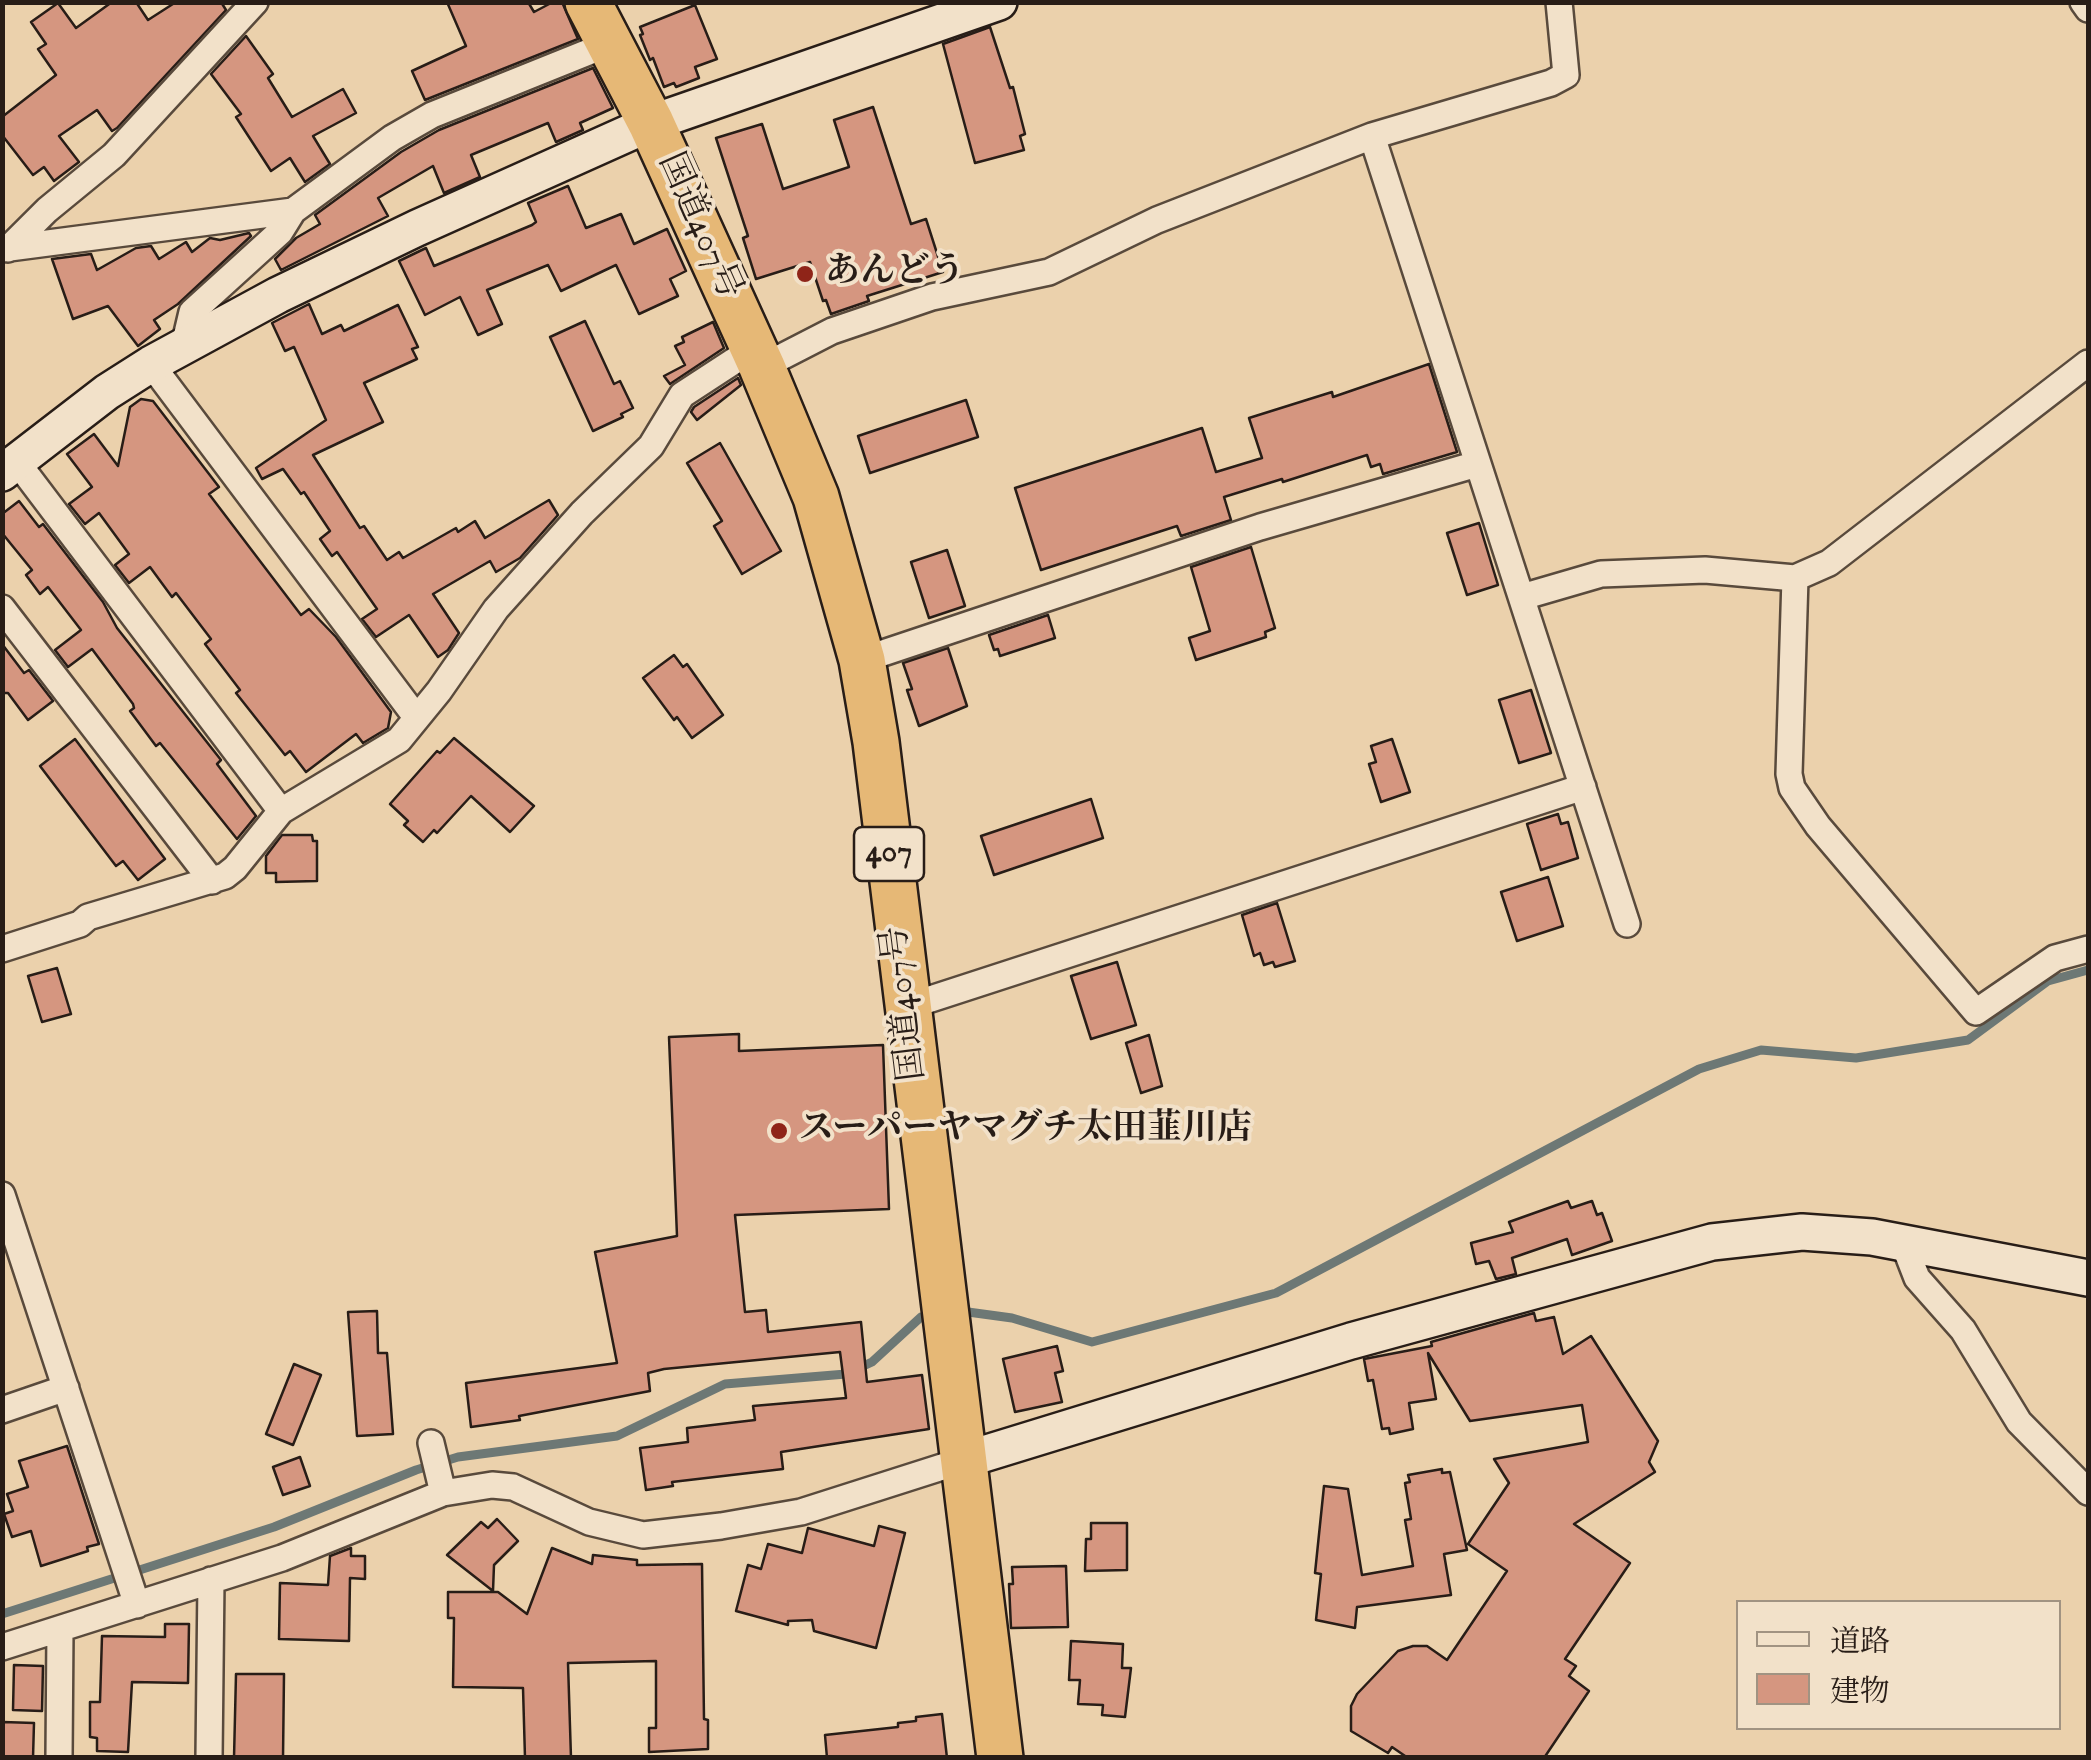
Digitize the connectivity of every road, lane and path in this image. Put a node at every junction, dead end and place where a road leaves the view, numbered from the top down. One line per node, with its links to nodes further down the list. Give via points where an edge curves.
1 (255, 2): 11 (street, via 114,155)
2 (588, 2): 7 (highway, 国道407号 / 407)
3 (999, 2): 8 (street)
4 (1559, 2): 9 (street, via 1566,75)
5 (2083, 2): 6 (street)
6 (2088, 9)
7 (611, 42): 8 (highway, 国道407号 / 407); 10 (street, via 432,115)
8 (651, 123): 12 (street, via 295,286); 13 (highway, 国道407号 / 407)
9 (1372, 136): 13 (street, via 1157,220 1049,272 932,298); 16 (street)
10 (294, 210): 11 (street); 12 (street, via 280,232 192,312)
11 (5, 250)
12 (184, 346): 15 (street)
13 (758, 358): 21 (highway, 国道407号 / 407, via 816,497); 22 (street, via 682,395 651,446 496,609)
14 (2088, 363): 18 (street, via 1829,563)
15 (151, 364): 17 (street); 22 (street)
16 (1477, 464): 19 (street); 21 (street, via 1260,527)
17 (10, 467): 24 (street)
18 (1795, 578): 19 (street, via 1652,570 1601,574); 28 (street, via 1789,774 1818,826 1976,1012 2055,958)
19 (1522, 597): 23 (street)
20 (2, 608): 25 (street)
21 (862, 660): 29 (highway, 国道407号 / 407)
22 (416, 717): 24 (street, via 399,740)
23 (1584, 787): 26 (street); 29 (street)
24 (281, 811): 25 (street, via 235,868)
25 (212, 881): 27 (street)
26 (1627, 924)
27 (2, 948)
28 (2088, 949)
29 (906, 1007): 36 (highway, 国道407号 / 407)
30 (2, 1195): 33 (street)
31 (1903, 1242): 32 (street); 36 (street, via 1802,1232 1712,1242 1351,1341); 38 (street, via 1917,1278 1963,1330 2019,1422)
32 (2088, 1278)
33 (66, 1388): 34 (street); 40 (street)
34 (2, 1410)
35 (431, 1443): 37 (street)
36 (964, 1460): 37 (street, via 801,1512 643,1534 589,1522 513,1487); 45 (highway, 国道407号 / 407)
37 (442, 1487): 39 (street, via 282,1558)
38 (2088, 1492)
39 (211, 1580): 40 (street); 44 (street)
40 (135, 1599): 41 (street)
41 (60, 1629): 42 (street); 43 (street)
42 (2, 1647)
43 (59, 1758)
44 (210, 1758)
45 (1000, 1758)

